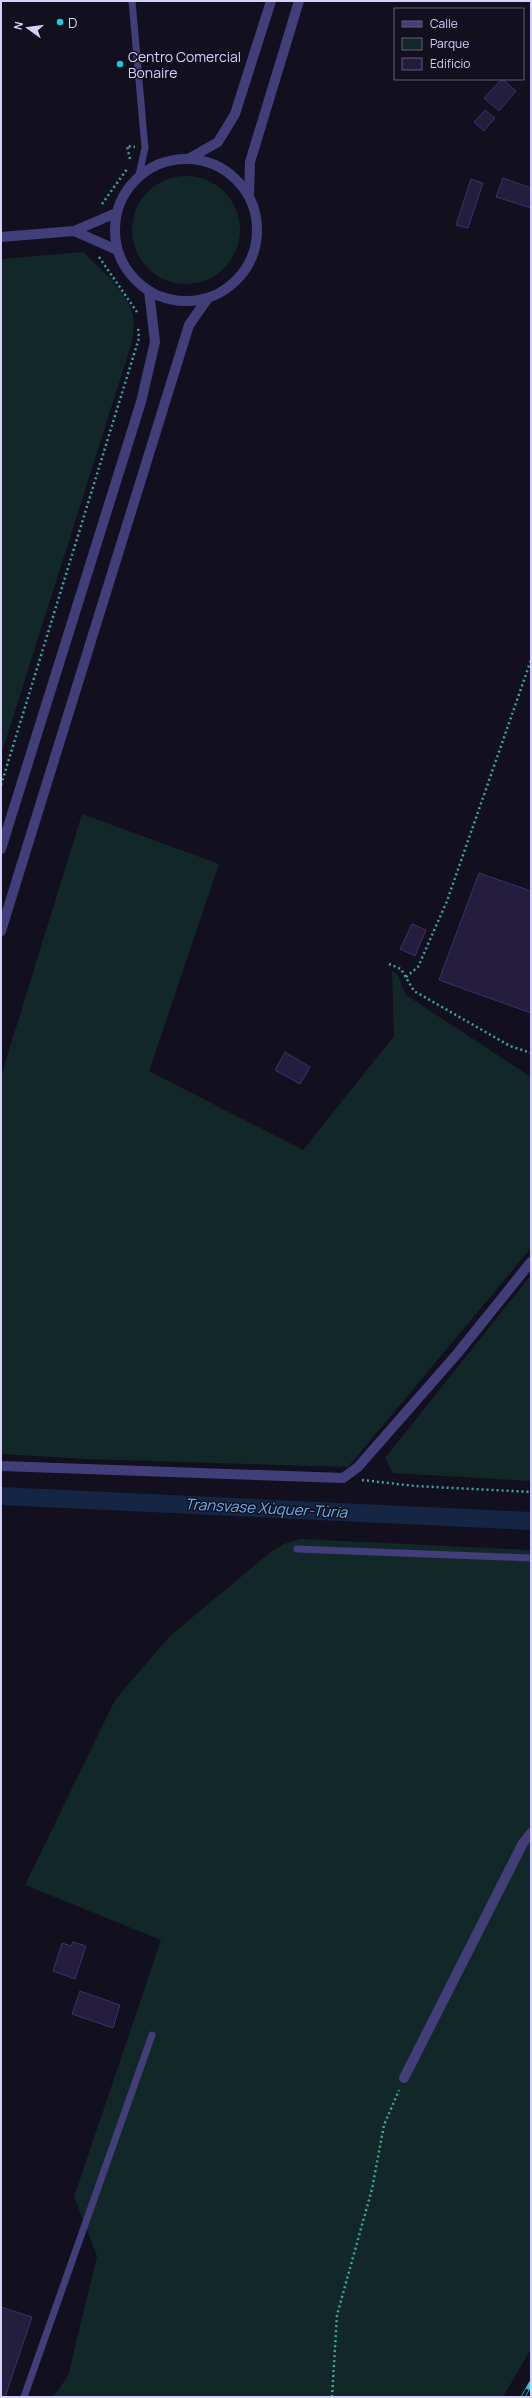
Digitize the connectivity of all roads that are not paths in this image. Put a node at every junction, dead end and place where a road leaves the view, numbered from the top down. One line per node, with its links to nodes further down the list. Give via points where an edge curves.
1 (132, 1): 5 (lane, via 145,148)
2 (271, 1): 4 (street, via 235,114 218,142)
3 (300, 1): 6 (street, via 250,162)
4 (190, 158): 5 (street, via 172,159); 6 (street, via 214,163 234,176)
5 (139, 175): 7 (street, via 124,192)
6 (249, 195): 12 (street, via 256,214 257,235 253,256 242,274 227,288)
7 (116, 213): 8 (street); 10 (street, via 114,232)
8 (74, 231): 9 (street); 10 (street)
9 (1, 237)
10 (117, 250): 11 (street, via 129,274)
11 (149, 291): 12 (street, via 168,299 188,302); 13 (street, via 155,342 141,402)
12 (208, 298): 14 (street, via 189,325)
13 (1, 849)
14 (1, 930)
15 (531, 1262): 16 (street, via 457,1354 358,1467 343,1478)
16 (1, 1466)
17 (297, 1549): 18 (lane)
18 (531, 1558)
19 (531, 1833): 21 (street, via 523,1843)
20 (152, 2035): 22 (lane)
21 (404, 2078)
22 (24, 2397)

